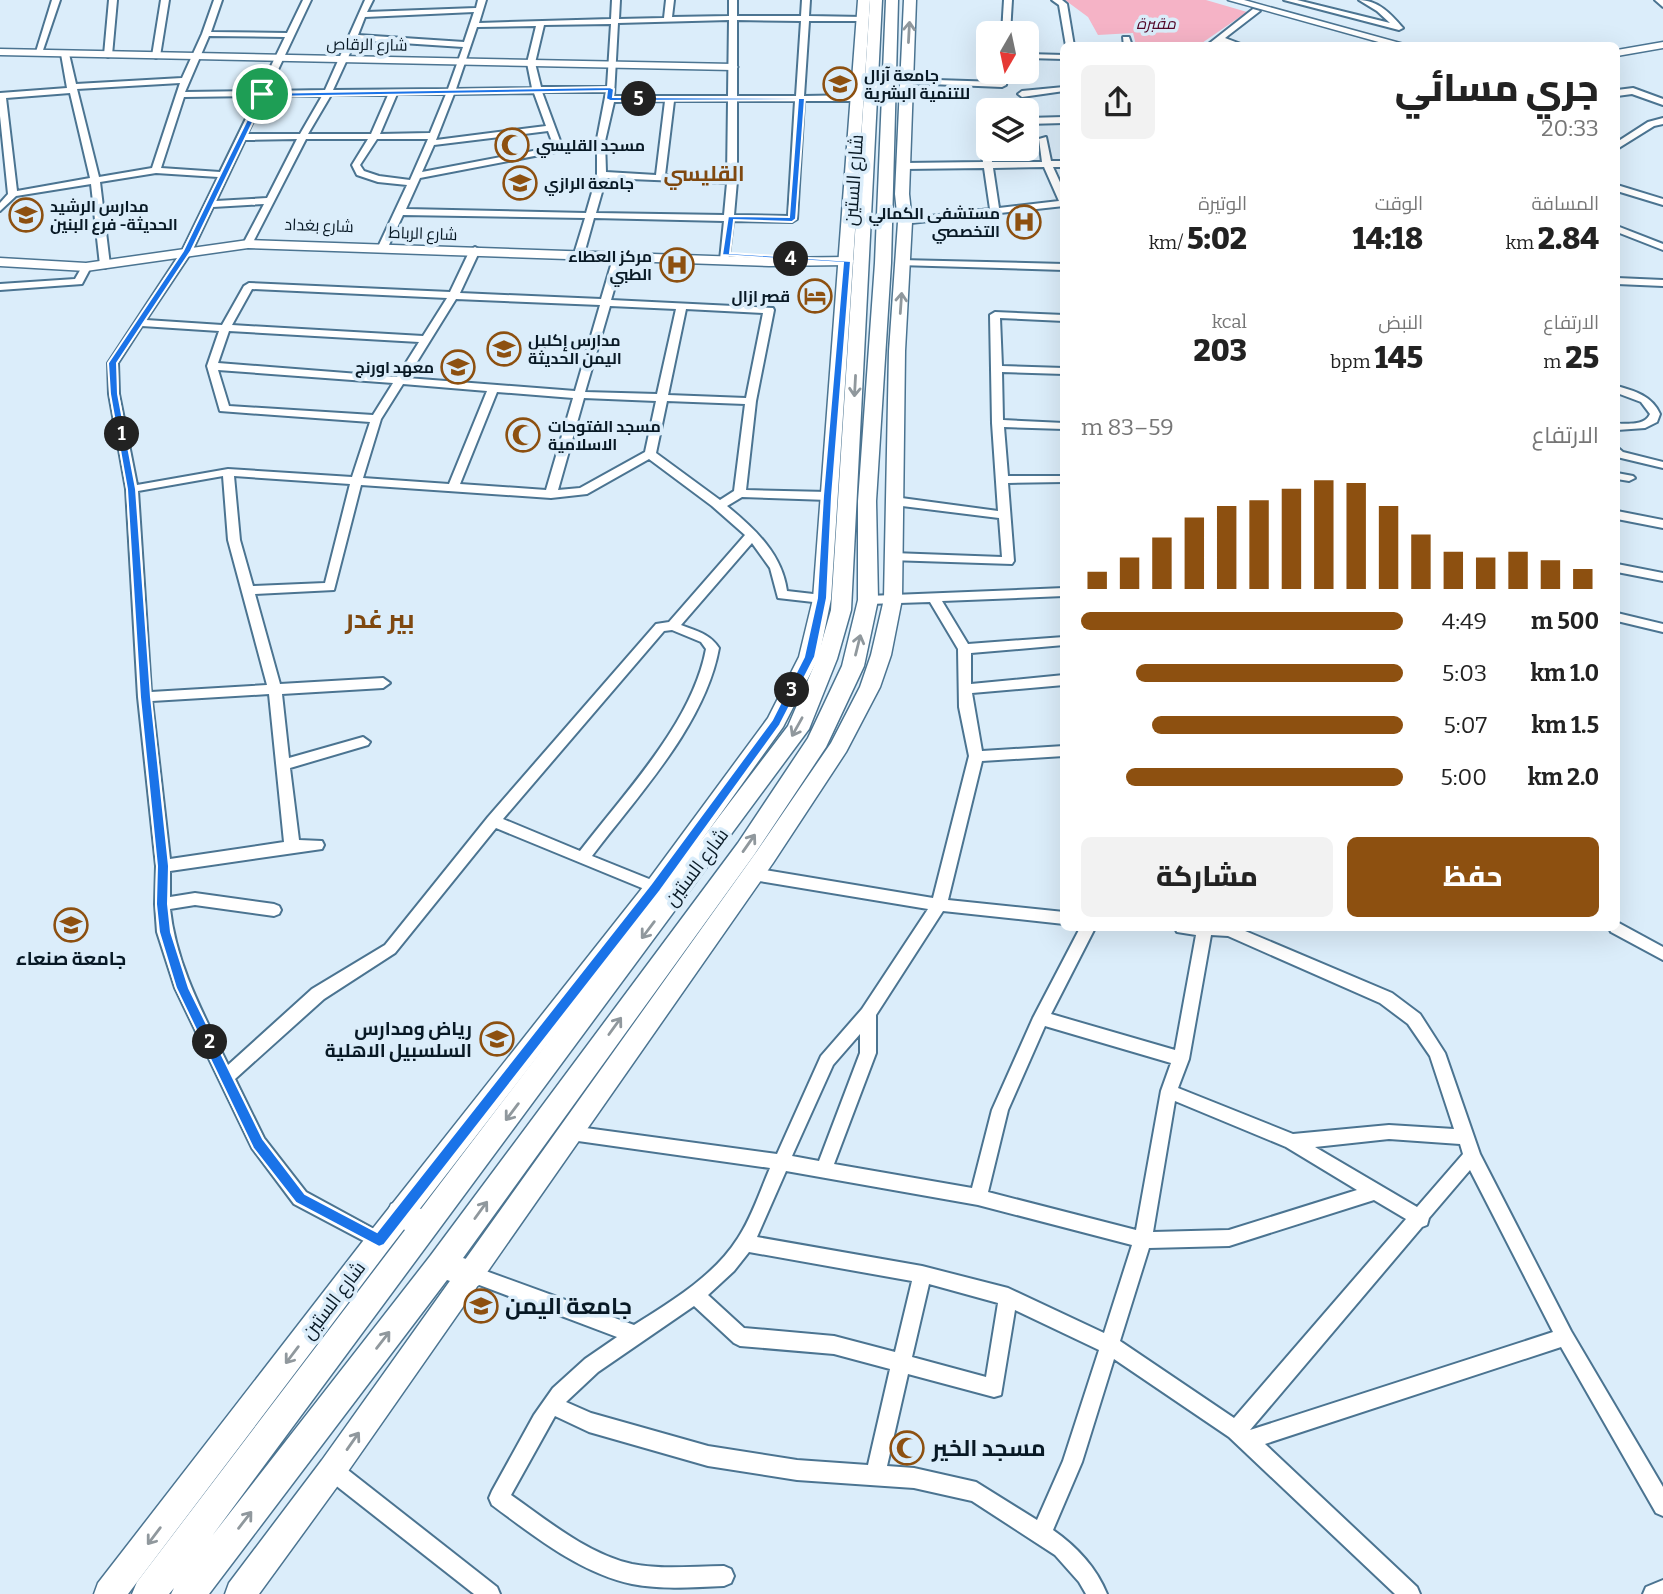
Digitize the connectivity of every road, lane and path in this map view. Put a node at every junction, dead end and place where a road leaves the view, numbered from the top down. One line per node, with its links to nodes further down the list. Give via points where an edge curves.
1 (56, 0): 49 (street)
2 (113, 0): 51 (street)
3 (165, 0): 54 (street)
4 (218, 0): 36 (street)
5 (307, 0): 37 (street)
6 (369, 0): 28 (street)
7 (423, 0): 27 (street)
8 (482, 0): 24 (street)
9 (615, 0): 33 (street)
10 (670, 0): 31 (street)
11 (733, 0): 29 (street)
12 (806, 0): 30 (street)
13 (864, 0): 25 (main road, شارع الستين)
14 (892, 0): 88 (highway, شارع الستين)
15 (910, 0): 66 (main road, شارع الستين, one-way to 15)
16 (1007, 0): 32 (street)
17 (1056, 0): 40 (street, via 1063,4)
18 (1216, 0): 26 (street)
19 (1233, 0): 44 (street)
20 (1288, 0): 21 (street, via 1399,28)
21 (1363, 0)
22 (1659, 0): 23 (street)
23 (1663, 5)
24 (478, 10): 27 (street); 35 (street)
25 (870, 10): 30 (street); 52 (highway, شارع الستين)
26 (1256, 11): 39 (street); 43 (street)
27 (418, 12): 28 (street)
28 (363, 15): 38 (street)
29 (734, 18): 30 (street); 31 (street); 64 (street)
30 (804, 18): 84 (street)
31 (668, 20): 33 (street)
32 (1006, 21)
33 (614, 22): 34 (street); 63 (street)
34 (540, 24): 35 (street); 62 (street)
35 (474, 25): 45 (street)
36 (206, 34): 37 (street); 55 (street)
37 (289, 35): 59 (street)
38 (352, 37): 45 (street); 60 (street)
39 (1218, 39): 41 (street); 42 (street)
40 (1069, 42)
41 (1215, 42)
42 (1228, 42)
43 (1372, 42)
44 (1391, 42)
45 (469, 45): 61 (street)
46 (1663, 45): 53 (street)
47 (1663, 51): 56 (street)
48 (0, 52): 49 (street, شارع الرقاص)
49 (38, 53): 50 (street, شارع الرقاص)
50 (65, 54): 51 (street, شارع الرقاص); 70 (street)
51 (108, 55): 54 (street, شارع الرقاص)
52 (868, 55): 85 (main road, شارع الستين); 115 (highway, شارع الستين)
53 (1620, 55)
54 (156, 56): 55 (street, شارع الرقاص)
55 (197, 56): 59 (street, شارع الرقاص); 65 (street)
56 (1620, 56)
57 (1040, 57): 58 (street)
58 (1060, 57)
59 (279, 58): 60 (street, شارع الرقاص); 79 (street)
60 (342, 59): 61 (street, شارع الرقاص); 76 (street)
61 (463, 62): 62 (street, شارع الرقاص); 73 (street)
62 (531, 63): 63 (street, شارع الرقاص); 74 (street)
63 (612, 65): 64 (street, شارع الرقاص); 71 (street)
64 (733, 67): 83 (street)
65 (185, 80): 70 (street); 78 (street)
66 (906, 81): 67 (street); 88 (main road, شارع الستين)
67 (976, 84)
68 (978, 84): 69 (street)
69 (1002, 84)
70 (71, 89): 81 (street); 113 (street)
71 (610, 89): 74 (street); 86 (street)
72 (1060, 89): 80 (street)
73 (452, 90): 74 (street); 75 (street); 97 (street)
74 (537, 90): 92 (street)
75 (394, 91): 76 (street); 95 (street)
76 (328, 93): 79 (street); 93 (street)
77 (1620, 93): 87 (street, via 1633,91)
78 (179, 94): 79 (street); 108 (street)
79 (262, 94): 94 (street)
80 (1022, 94)
81 (1, 96): 106 (street)
82 (670, 98): 83 (street); 86 (street); 111 (street)
83 (733, 98): 84 (street); 114 (street)
84 (802, 98): 85 (street); 127 (street, via 792,219)
85 (859, 98): 115 (main road, شارع الستين)
86 (610, 99): 98 (street)
87 (1663, 102)
88 (897, 107): 107 (main road, شارع الستين); 154 (highway, شارع الستين)
89 (1060, 120): 90 (street)
90 (1039, 121)
91 (1663, 121): 99 (street)
92 (552, 128): 97 (street); 100 (street)
93 (303, 136): 94 (street); 95 (street); 119 (street)
94 (242, 137): 110 (street)
95 (374, 137): 97 (street); 112 (street, via 356,165 360,173 378,179)
96 (1043, 138): 103 (street)
97 (433, 139): 112 (street)
98 (601, 141): 100 (street); 109 (street)
99 (1620, 144)
100 (559, 149): 112 (street)
101 (987, 161): 102 (street)
102 (987, 164): 103 (street); 107 (street); 124 (street)
103 (1047, 164): 104 (street); 117 (street)
104 (1060, 164)
105 (0, 166): 106 (street)
106 (11, 166): 118 (street)
107 (904, 166): 128 (main road, شارع الستين)
108 (156, 170): 110 (street); 113 (street)
109 (602, 175): 111 (street); 126 (street)
110 (221, 176): 122 (street)
111 (660, 177): 114 (street)
112 (416, 179): 125 (street)
113 (95, 181): 118 (street); 140 (street)
114 (733, 181): 127 (street)
115 (859, 188): 139 (main road, شارع الستين); 154 (highway, شارع الستين)
116 (1620, 189): 120 (street)
117 (1060, 193)
118 (13, 194): 123 (street)
119 (270, 201): 122 (street); 130 (street)
120 (1663, 202)
121 (1060, 203): 124 (street)
122 (208, 204): 133 (street)
123 (0, 208)
124 (995, 211): 128 (street)
125 (401, 212): 126 (street); 131 (street)
126 (592, 215): 127 (street); 135 (street)
127 (731, 218): 137 (street)
128 (905, 222): 141 (main road, شارع الستين)
129 (1620, 230): 132 (street)
130 (249, 242): 131 (street, شارع الرباط); 133 (street, شارع الرباط)
131 (384, 246): 134 (street, شارع الرباط); 135 (street)
132 (1663, 247)
133 (188, 249): 140 (street, شارع الرباط); 151 (street)
134 (475, 250): 135 (street, شارع الرباط); 147 (street)
135 (580, 252): 136 (street, شارع الرباط); 137 (street)
136 (619, 255): 137 (street, شارع الرباط); 148 (street)
137 (726, 258): 139 (street, شارع الرباط)
138 (0, 260): 140 (street); 142 (street, شارع الرباط)
139 (848, 261): 154 (main road, شارع الستين)
140 (105, 263): 142 (street, شارع الرباط)
141 (901, 263): 143 (street); 154 (main road, شارع الستين, one-way to 141)
142 (86, 267): 146 (street, via 79,282)
143 (1060, 267)
144 (1620, 281): 145 (street)
145 (1663, 283)
146 (0, 287)
147 (453, 296): 148 (street); 152 (street, via 249,286); 153 (street)
148 (604, 304): 149 (street); 161 (street)
149 (681, 307): 162 (street); 163 (street, via 769,310)
150 (1060, 318): 156 (street, via 995,315)
151 (139, 323): 152 (street); 176 (street, via 113,363 114,394)
152 (225, 328): 153 (street); 155 (street)
153 (424, 339): 158 (street)
154 (868, 352): 179 (main road, شارع الستين); 180 (main road, شارع الستين); 193 (highway, شارع الستين); 194 (highway, شارع الستين, one-way to 194)
155 (212, 366): 158 (street); 164 (street, via 224,409)
156 (997, 369): 157 (street); 165 (street)
157 (1060, 372)
158 (398, 381): 159 (street); 164 (street)
159 (494, 388): 161 (street); 175 (street)
160 (1620, 390): 167 (street, via 1644,398 1655,414 1645,425)
161 (580, 395): 162 (street); 177 (street)
162 (664, 398): 163 (street); 168 (street)
163 (751, 401): 178 (street)
164 (376, 419): 174 (street)
165 (998, 423): 166 (street); 173 (street)
166 (1060, 426)
167 (1620, 427)
168 (650, 454): 177 (street, via 583,491); 181 (street)
169 (1620, 456): 170 (street)
170 (1663, 465)
171 (228, 472): 174 (street); 176 (street); 189 (street, via 234,540)
172 (1060, 479): 173 (street)
173 (1003, 480): 182 (street)
174 (356, 481): 175 (street); 189 (street, via 330,587)
175 (454, 486): 177 (street)
176 (132, 489): 204 (street)
177 (551, 494)
178 (740, 494): 179 (street); 181 (street)
179 (828, 496): 194 (main road, شارع الستين)
180 (894, 501): 182 (street); 186 (main road, شارع الستين)
181 (718, 506): 185 (street)
182 (1005, 515): 186 (street, via 1008,562)
183 (1620, 516): 184 (street)
184 (1663, 524)
185 (751, 536): 194 (street, via 778,571 782,595); 196 (street)
186 (893, 557): 192 (main road, شارع الستين)
187 (1620, 569): 188 (street)
188 (1663, 577)
189 (246, 590): 202 (street)
190 (1060, 592): 191 (street)
191 (933, 596): 192 (street); 199 (street)
192 (893, 599): 193 (street); 214 (main road, شارع الستين, via 870,687 846,735)
193 (868, 600): 220 (highway, شارع الستين, one-way to 193, via 746,849 818,741 853,666)
194 (828, 606): 215 (highway, شارع الستين, one-way to 215, via 827,659 797,729)
195 (1620, 618): 197 (street)
196 (673, 626): 209 (street, via 660,627); 212 (street, via 706,639 713,648 709,672 688,716)
197 (1663, 628)
198 (1060, 641): 199 (street)
199 (964, 649): 203 (street)
200 (1060, 680): 203 (street)
201 (383, 684): 202 (street)
202 (275, 689): 204 (street); 208 (street)
203 (965, 689): 207 (street)
204 (145, 697): 213 (street)
205 (363, 742): 208 (street)
206 (1060, 751): 207 (street)
207 (976, 756): 217 (street)
208 (284, 765): 211 (street)
209 (493, 821): 212 (street); 229 (street, via 390,949 318,994)
210 (317, 845): 211 (street)
211 (292, 846): 213 (street)
212 (583, 857): 215 (street)
213 (163, 866): 216 (street)
214 (752, 874): 217 (street); 220 (main road, شارع الستين)
215 (665, 891): 240 (highway, شارع الستين, one-way to 240)
216 (162, 904): 218 (street, via 195,899); 229 (street, via 165,932 183,988)
217 (939, 905): 219 (street); 226 (street)
218 (274, 911)
219 (1060, 918)
220 (705, 921): 231 (main road, شارع الستين); 244 (highway, شارع الستين, one-way to 220)
221 (1620, 930): 225 (street)
222 (1085, 931): 227 (street)
223 (1205, 931): 228 (street)
224 (1234, 931): 232 (street, via 1386,998 1414,1019 1437,1053)
225 (1663, 954)
226 (868, 1014): 235 (street, via 827,1061); 236 (street, via 868,1053)
227 (1041, 1018): 228 (street); 238 (street, via 1000,1110)
228 (1181, 1059): 230 (street)
229 (227, 1076): 242 (street, via 258,1143 300,1198)
230 (1170, 1091): 233 (street); 241 (street)
231 (571, 1133): 235 (street); 245 (main road, شارع الستين)
232 (1466, 1137): 233 (street, via 1389,1132); 234 (street)
233 (1292, 1142): 237 (street)
234 (1472, 1156): 239 (street); 250 (street)
235 (781, 1162): 236 (street); 243 (street)
236 (824, 1170): 238 (street)
237 (1375, 1192): 239 (street); 241 (street, via 1228,1238)
238 (978, 1197): 241 (street)
239 (1421, 1219): 254 (street)
240 (413, 1220): 242 (main road, شارع الستين); 262 (highway, شارع الستين)
241 (1143, 1240): 251 (street)
242 (379, 1241): 261 (main road, شارع الستين, one-way to 261)
243 (745, 1243): 246 (street); 247 (street, via 732,1263)
244 (440, 1265): 245 (highway); 263 (highway, شارع الستين, one-way to 244)
245 (472, 1274): 249 (street); 255 (main road, شارع الستين, one-way to 245)
246 (922, 1274): 248 (street); 252 (street)
247 (694, 1294): 249 (street); 252 (street, via 740,1337 834,1345)
248 (1008, 1297): 251 (street); 252 (street, via 994,1388)
249 (636, 1335): 253 (street, via 569,1384)
250 (1565, 1337): 254 (street); 257 (street)
251 (1111, 1346): 254 (street); 258 (street, via 1072,1462)
252 (903, 1362): 256 (street)
253 (552, 1405): 256 (street, via 589,1423 708,1456 797,1470); 259 (street, via 499,1498 553,1537 620,1570 655,1577)
254 (1241, 1435): 267 (street)
255 (332, 1470): 264 (main road, شارع الستين); 265 (street)
256 (875, 1475): 258 (street, via 914,1478 976,1492)
257 (1663, 1506)
258 (1041, 1534): 266 (street, via 1062,1548)
259 (724, 1576)
260 (1663, 1590): 268 (street)
261 (109, 1594)
262 (149, 1594)
263 (188, 1594)
264 (240, 1594)
265 (490, 1594)
266 (1097, 1594)
267 (1409, 1594)
268 (1653, 1594)

